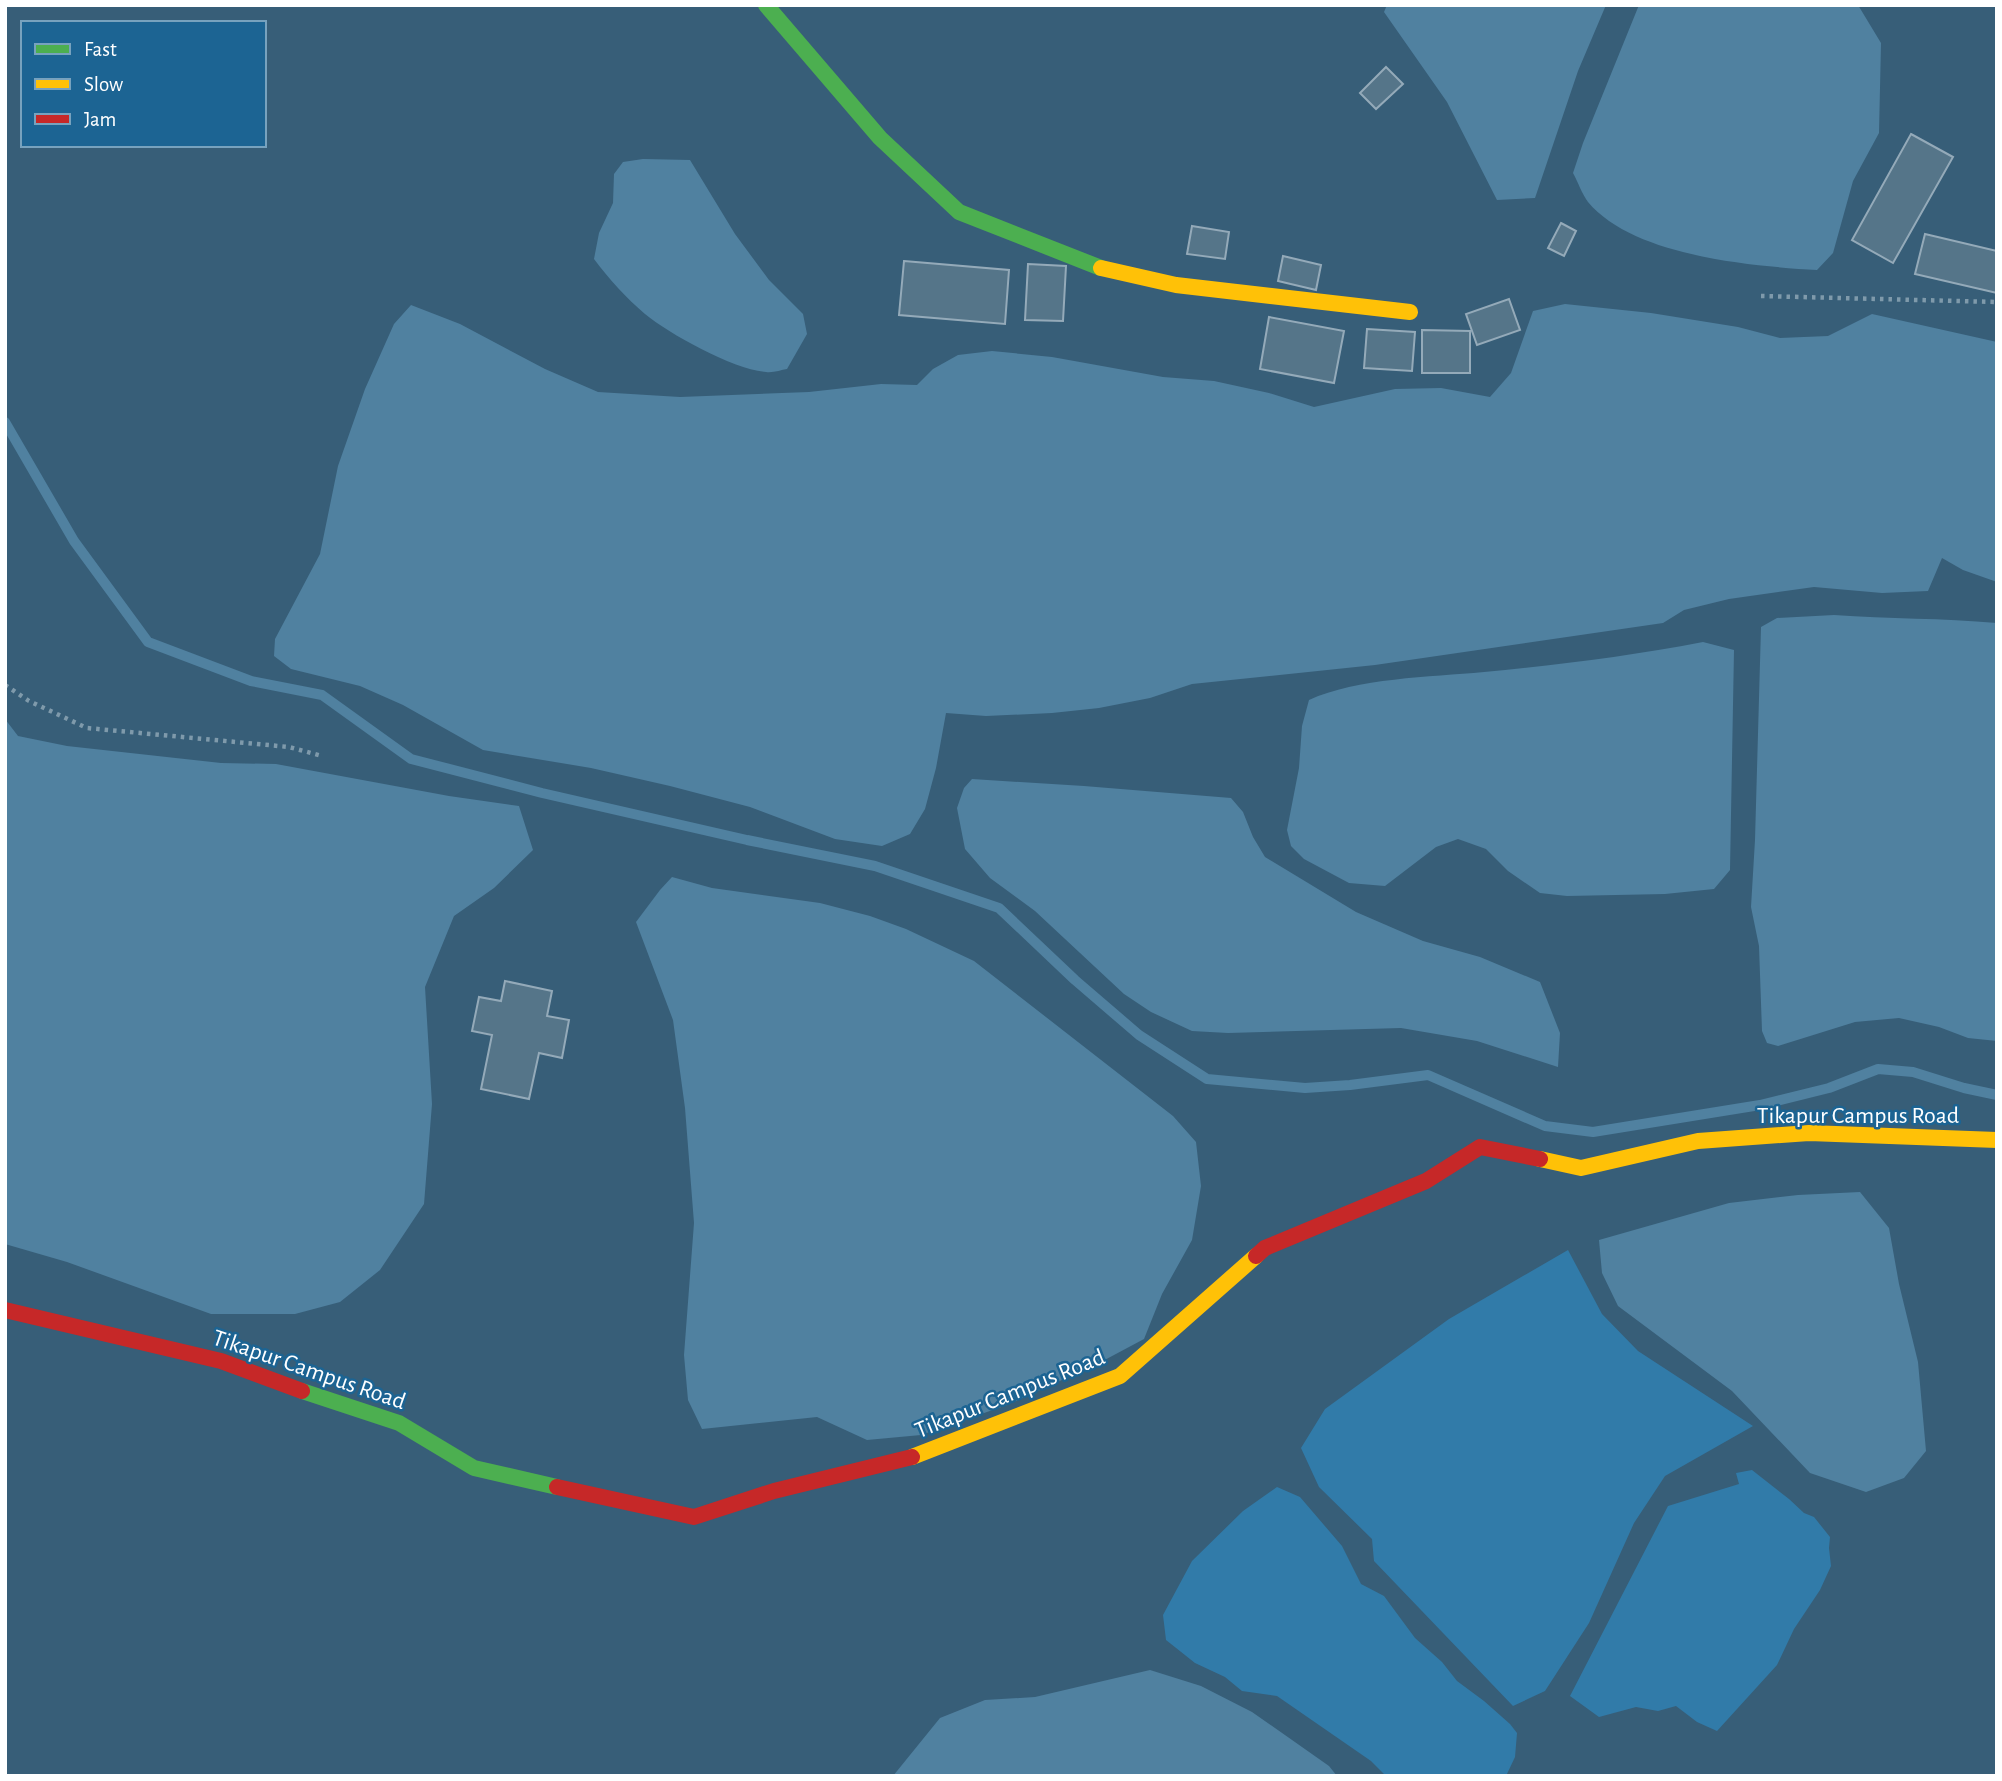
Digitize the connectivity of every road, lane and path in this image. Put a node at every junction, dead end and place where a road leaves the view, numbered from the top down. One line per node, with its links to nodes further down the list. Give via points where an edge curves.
1 (766, 5): 4 (street, via 880,138 959,212 1094,266 1175,285)
2 (1761, 296): 3 (path)
3 (1997, 302)
4 (1410, 312)
5 (5, 685): 6 (path, via 87,728 289,747)
6 (322, 756)
7 (1997, 1140): 8 (street, Tikapur Campus Road, via 1809,1133 1698,1141 1581,1168 1480,1147 1426,1181 1265,1248 1120,1376 911,1457 774,1491 694,1517 474,1468 399,1423 221,1361)
8 (5, 1310)

